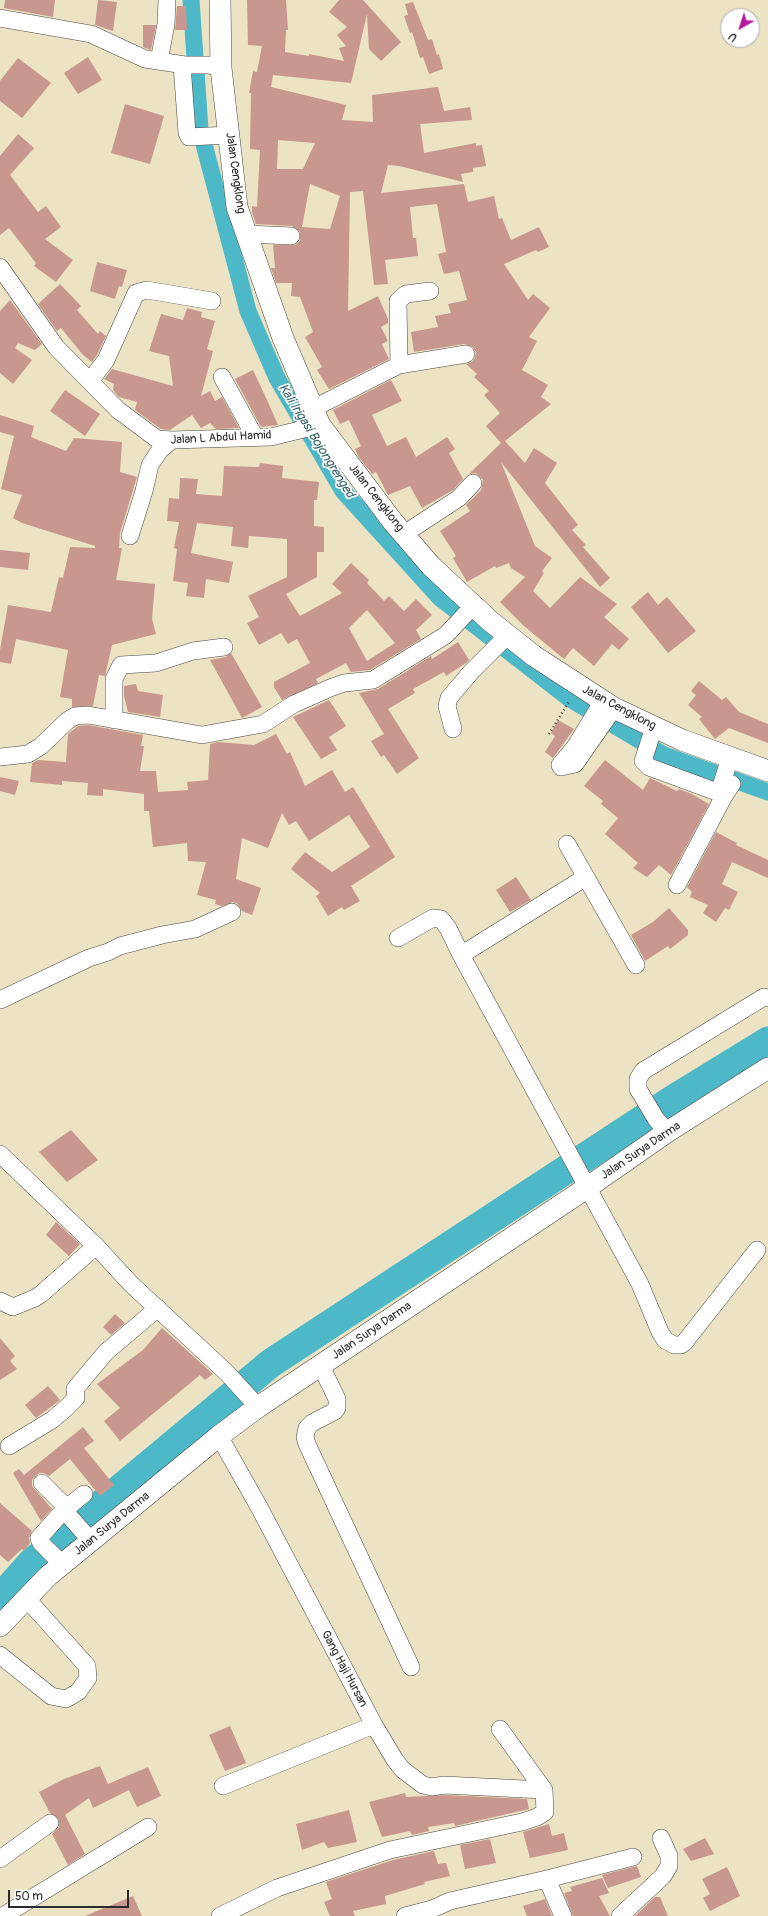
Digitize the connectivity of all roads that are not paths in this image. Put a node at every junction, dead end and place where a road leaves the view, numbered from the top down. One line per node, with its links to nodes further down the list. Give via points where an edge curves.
1 (167, 0): 4 (street, via 166,24)
2 (220, 0): 6 (main road, Jalan Cengklong)
3 (0, 18): 4 (street, via 91,34 145,59)
4 (159, 61): 5 (street)
5 (184, 65): 6 (street); 7 (street, via 189,137)
6 (215, 67): 7 (main road, Jalan Cengklong)
7 (222, 135): 8 (main road, Jalan Cengklong, via 238,207)
8 (247, 234): 9 (street); 17 (main road, Jalan Cengklong)
9 (291, 236)
10 (1, 272): 16 (street, Jalan L Abdul Hamid, via 56,347)
11 (430, 291): 14 (street, via 406,294 398,301)
12 (212, 301): 16 (street, via 147,290 136,293 106,360)
13 (466, 354): 14 (street, Jalan L Abdul Hamid)
14 (399, 365): 17 (street, Jalan L Abdul Hamid)
15 (222, 377): 18 (street)
16 (90, 381): 19 (street, Jalan L Abdul Hamid, via 118,410 148,433 157,439)
17 (314, 421): 18 (street, Jalan L Abdul Hamid); 21 (main road, Jalan Cengklong)
18 (263, 437): 19 (street, Jalan L Abdul Hamid)
19 (172, 440): 22 (street, via 160,450 150,465)
20 (473, 483): 21 (street, via 459,498)
21 (404, 534): 23 (main road, Jalan Cengklong)
22 (130, 536)
23 (469, 610): 24 (main road, Jalan Cengklong); 27 (street, via 446,635 373,680 344,683 330,688 294,704 263,724 202,735)
24 (506, 638): 26 (main road, Jalan Cengklong); 28 (street, via 449,698 448,710)
25 (224, 648): 27 (street, via 193,651 156,663 120,665 114,679)
26 (606, 709): 29 (main road, Jalan Cengklong); 30 (street)
27 (114, 720): 31 (street, via 88,715 75,716 28,754)
28 (453, 729)
29 (653, 731): 32 (main road, Jalan Cengklong, via 682,740); 34 (street, via 644,761 649,767 718,792)
30 (579, 750)
31 (0, 758)
32 (735, 764): 33 (main road, Jalan Cengklong); 34 (street)
33 (768, 771)
34 (725, 787): 37 (street, via 724,796)
35 (567, 844): 36 (street)
36 (586, 877): 40 (street); 41 (street)
37 (677, 885)
38 (232, 912): 43 (street, via 195,929 120,946)
39 (398, 938): 40 (street, via 433,918 441,919)
40 (461, 955): 47 (street)
41 (636, 965)
42 (768, 998): 45 (street, via 764,997 643,1071 638,1079 638,1089)
43 (0, 1000)
44 (768, 1068): 45 (main road, Jalan Surya Darma)
45 (662, 1125): 47 (main road, Jalan Surya Darma)
46 (0, 1154): 48 (street)
47 (587, 1184): 49 (street, via 640,1284 660,1332 670,1344 684,1343); 52 (main road, Jalan Surya Darma)
48 (96, 1246): 50 (street, via 41,1294 13,1307); 51 (street)
49 (757, 1250)
50 (0, 1301)
51 (158, 1308): 53 (street, via 227,1373); 55 (street, via 106,1352 76,1389 76,1398 66,1408 52,1420)
52 (321, 1366): 53 (main road, Jalan Surya Darma); 64 (street, via 337,1399 337,1408 307,1428 307,1444)
53 (252, 1401): 54 (main road, Jalan Surya Darma)
54 (219, 1436): 59 (main road, Jalan Surya Darma); 65 (street, Gang Haji Hursan)
55 (10, 1446)
56 (42, 1483): 58 (street)
57 (84, 1494): 58 (street)
58 (66, 1511): 59 (street); 60 (street, via 39,1538)
59 (87, 1536): 60 (main road, Jalan Surya Darma)
60 (59, 1561): 61 (main road, Jalan Surya Darma)
61 (26, 1598): 62 (main road, Jalan Surya Darma); 63 (street, via 87,1666 88,1678 78,1692 66,1699 51,1696)
62 (0, 1626)
63 (0, 1655)
64 (411, 1668)
65 (374, 1725): 67 (street); 68 (street, Gang Haji Hursan, via 403,1770 423,1785)
66 (500, 1729): 68 (street)
67 (223, 1786)
68 (544, 1790): 76 (street, via 546,1812 537,1817 390,1850 276,1888)
69 (50, 1824): 73 (street)
70 (148, 1827): 75 (street)
71 (661, 1838): 79 (street, via 669,1856 669,1866 663,1876)
72 (633, 1857): 74 (street)
73 (0, 1859)
74 (547, 1879): 77 (street, via 450,1902 432,1910); 78 (street)
75 (2, 1916)
76 (220, 1916)
77 (404, 1916)
78 (563, 1916)
79 (620, 1916)

